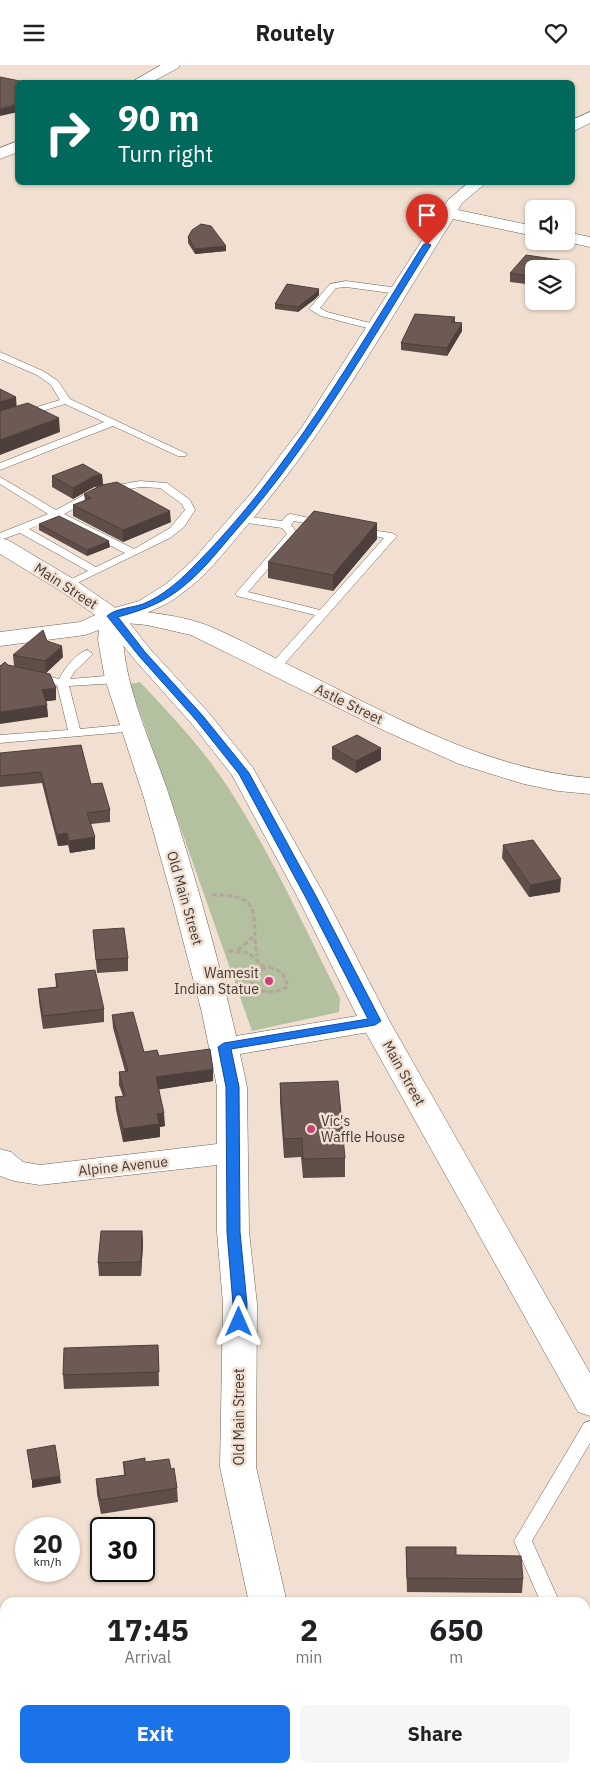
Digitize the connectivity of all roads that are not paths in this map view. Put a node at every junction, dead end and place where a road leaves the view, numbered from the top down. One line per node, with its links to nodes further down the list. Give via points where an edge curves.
1 (173, 65): 2 (street)
2 (143, 80)
3 (590, 117): 4 (street)
4 (575, 125)
5 (15, 147): 6 (street)
6 (0, 154)
7 (475, 185): 8 (street, via 456,200)
8 (448, 213): 9 (street); 12 (street)
9 (525, 229)
10 (575, 239): 11 (street)
11 (590, 242)
12 (398, 291): 13 (street); 13 (lane, via 346,284 333,286 314,309)
13 (375, 327): 26 (street, via 311,429)
14 (0, 355): 15 (lane)
15 (11, 362): 16 (lane); 17 (lane, via 40,373 55,383)
16 (0, 366)
17 (66, 401): 18 (lane); 19 (lane)
18 (0, 421)
19 (113, 422): 20 (lane); 21 (lane)
20 (182, 454)
21 (0, 467)
22 (0, 480): 25 (lane)
23 (125, 486): 24 (lane); 25 (lane, via 99,491); 31 (lane, via 163,485 186,502 190,510 163,538)
24 (142, 497)
25 (56, 514): 28 (lane); 31 (lane)
26 (241, 519): 27 (lane); 35 (street, via 200,566 174,589 147,606)
27 (285, 525): 34 (lane, via 293,534 241,594); 34 (lane, via 291,517 392,536)
28 (20, 529): 29 (lane); 32 (lane)
29 (0, 537)
30 (0, 545): 33 (street, Main Street)
31 (134, 553): 32 (lane)
32 (96, 571): 33 (lane)
33 (68, 585): 35 (street, Main Street)
34 (322, 614): 38 (lane)
35 (112, 616): 36 (street, via 85,628); 38 (street, Astle Street, via 147,618 199,630); 40 (street, Old Main Street, via 110,640); 46 (street, Main Street, via 244,773)
36 (0, 639)
37 (86, 654): 41 (lane, via 70,669)
38 (274, 667): 45 (street, Astle Street, via 411,735 468,759 524,776)
39 (21, 674): 41 (lane)
40 (117, 679): 41 (lane); 42 (street, Old Main Street)
41 (62, 683): 43 (lane)
42 (132, 727): 43 (lane); 47 (street, Old Main Street, via 186,898)
43 (74, 733): 44 (lane)
44 (0, 739)
45 (590, 786)
46 (375, 1021): 47 (street); 50 (street, Main Street)
47 (224, 1047): 48 (street, Old Main Street, via 232,1087)
48 (232, 1153): 49 (street, Alpine Avenue, via 40,1175); 52 (street, Old Main Street, via 233,1232 240,1304 238,1467)
49 (7, 1165)
50 (590, 1403)
51 (590, 1428): 53 (lane, via 523,1541)
52 (267, 1597)
53 (548, 1597)

